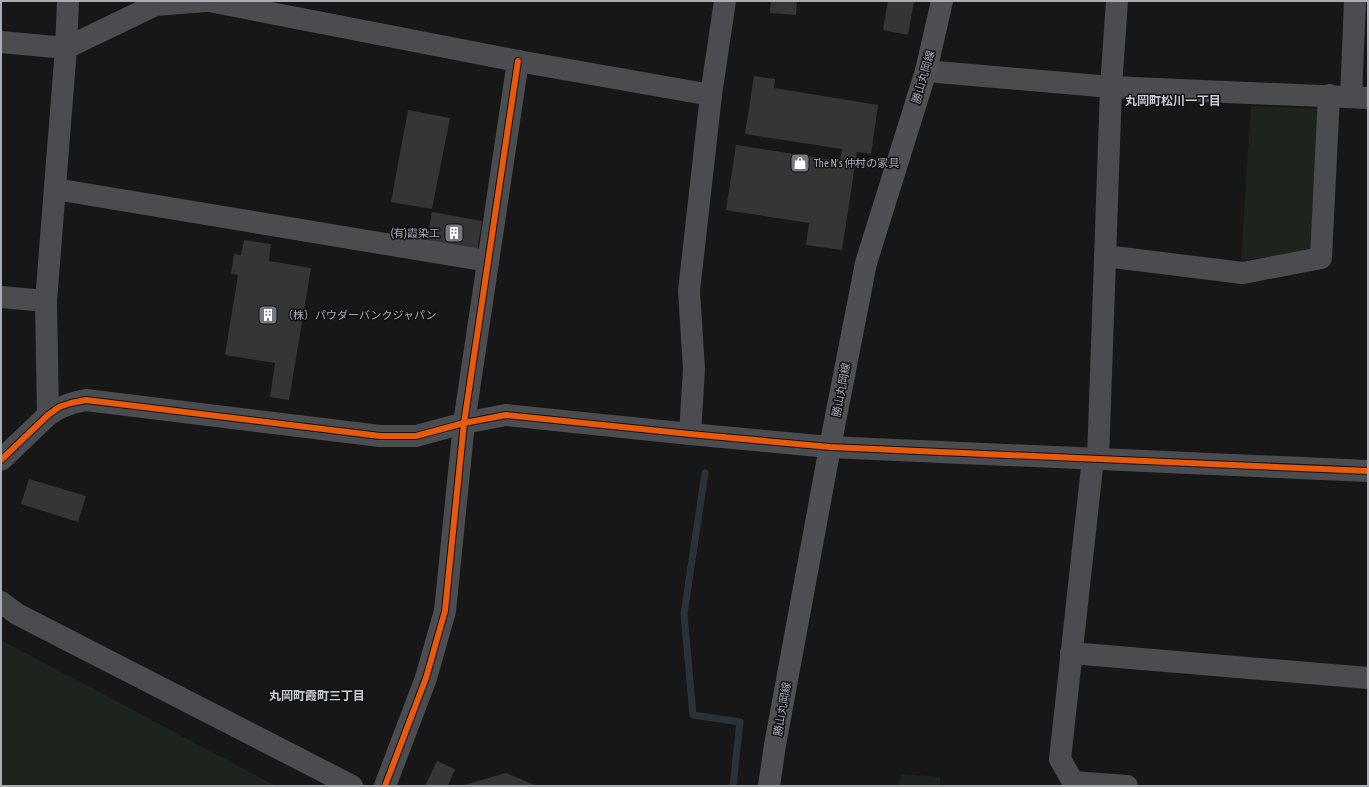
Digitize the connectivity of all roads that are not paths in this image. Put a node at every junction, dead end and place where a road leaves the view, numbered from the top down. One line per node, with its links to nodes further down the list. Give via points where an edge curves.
1 (68, 1): 9 (street)
2 (205, 1): 9 (street, via 155,5)
3 (209, 1): 10 (street)
4 (724, 1): 13 (street)
5 (942, 1): 11 (main road, 勝山丸岡線)
6 (1117, 1): 12 (street)
7 (1355, 1): 15 (street)
8 (1, 42): 9 (street)
9 (66, 48): 16 (street)
10 (518, 61): 13 (street); 18 (street)
11 (926, 71): 12 (street); 24 (main road, 勝山丸岡線, via 866,263)
12 (1111, 87): 14 (street); 17 (street)
13 (711, 95): 23 (street, via 688,292 694,369)
14 (1329, 95): 15 (street); 17 (street, via 1321,258 1243,273)
15 (1359, 97)
16 (54, 189): 18 (street); 20 (street)
17 (1105, 256): 25 (street)
18 (488, 261): 22 (street)
19 (1, 297): 20 (street)
20 (46, 302): 21 (street)
21 (48, 415): 22 (street, via 71,403 86,400 380,436 416,436); 26 (street)
22 (464, 423): 23 (street, via 506,415); 32 (street, via 445,611 426,678)
23 (690, 434): 24 (street)
24 (830, 446): 25 (street); 33 (main road, 勝山丸岡線)
25 (1096, 459): 27 (street); 29 (street)
26 (1, 460)
27 (1368, 470)
28 (1, 602): 31 (street, via 17,614)
29 (1071, 653): 30 (street); 34 (street, via 1060,759 1074,782)
30 (1368, 678)
31 (352, 786)
32 (385, 786)
33 (769, 786)
34 (1127, 786)

